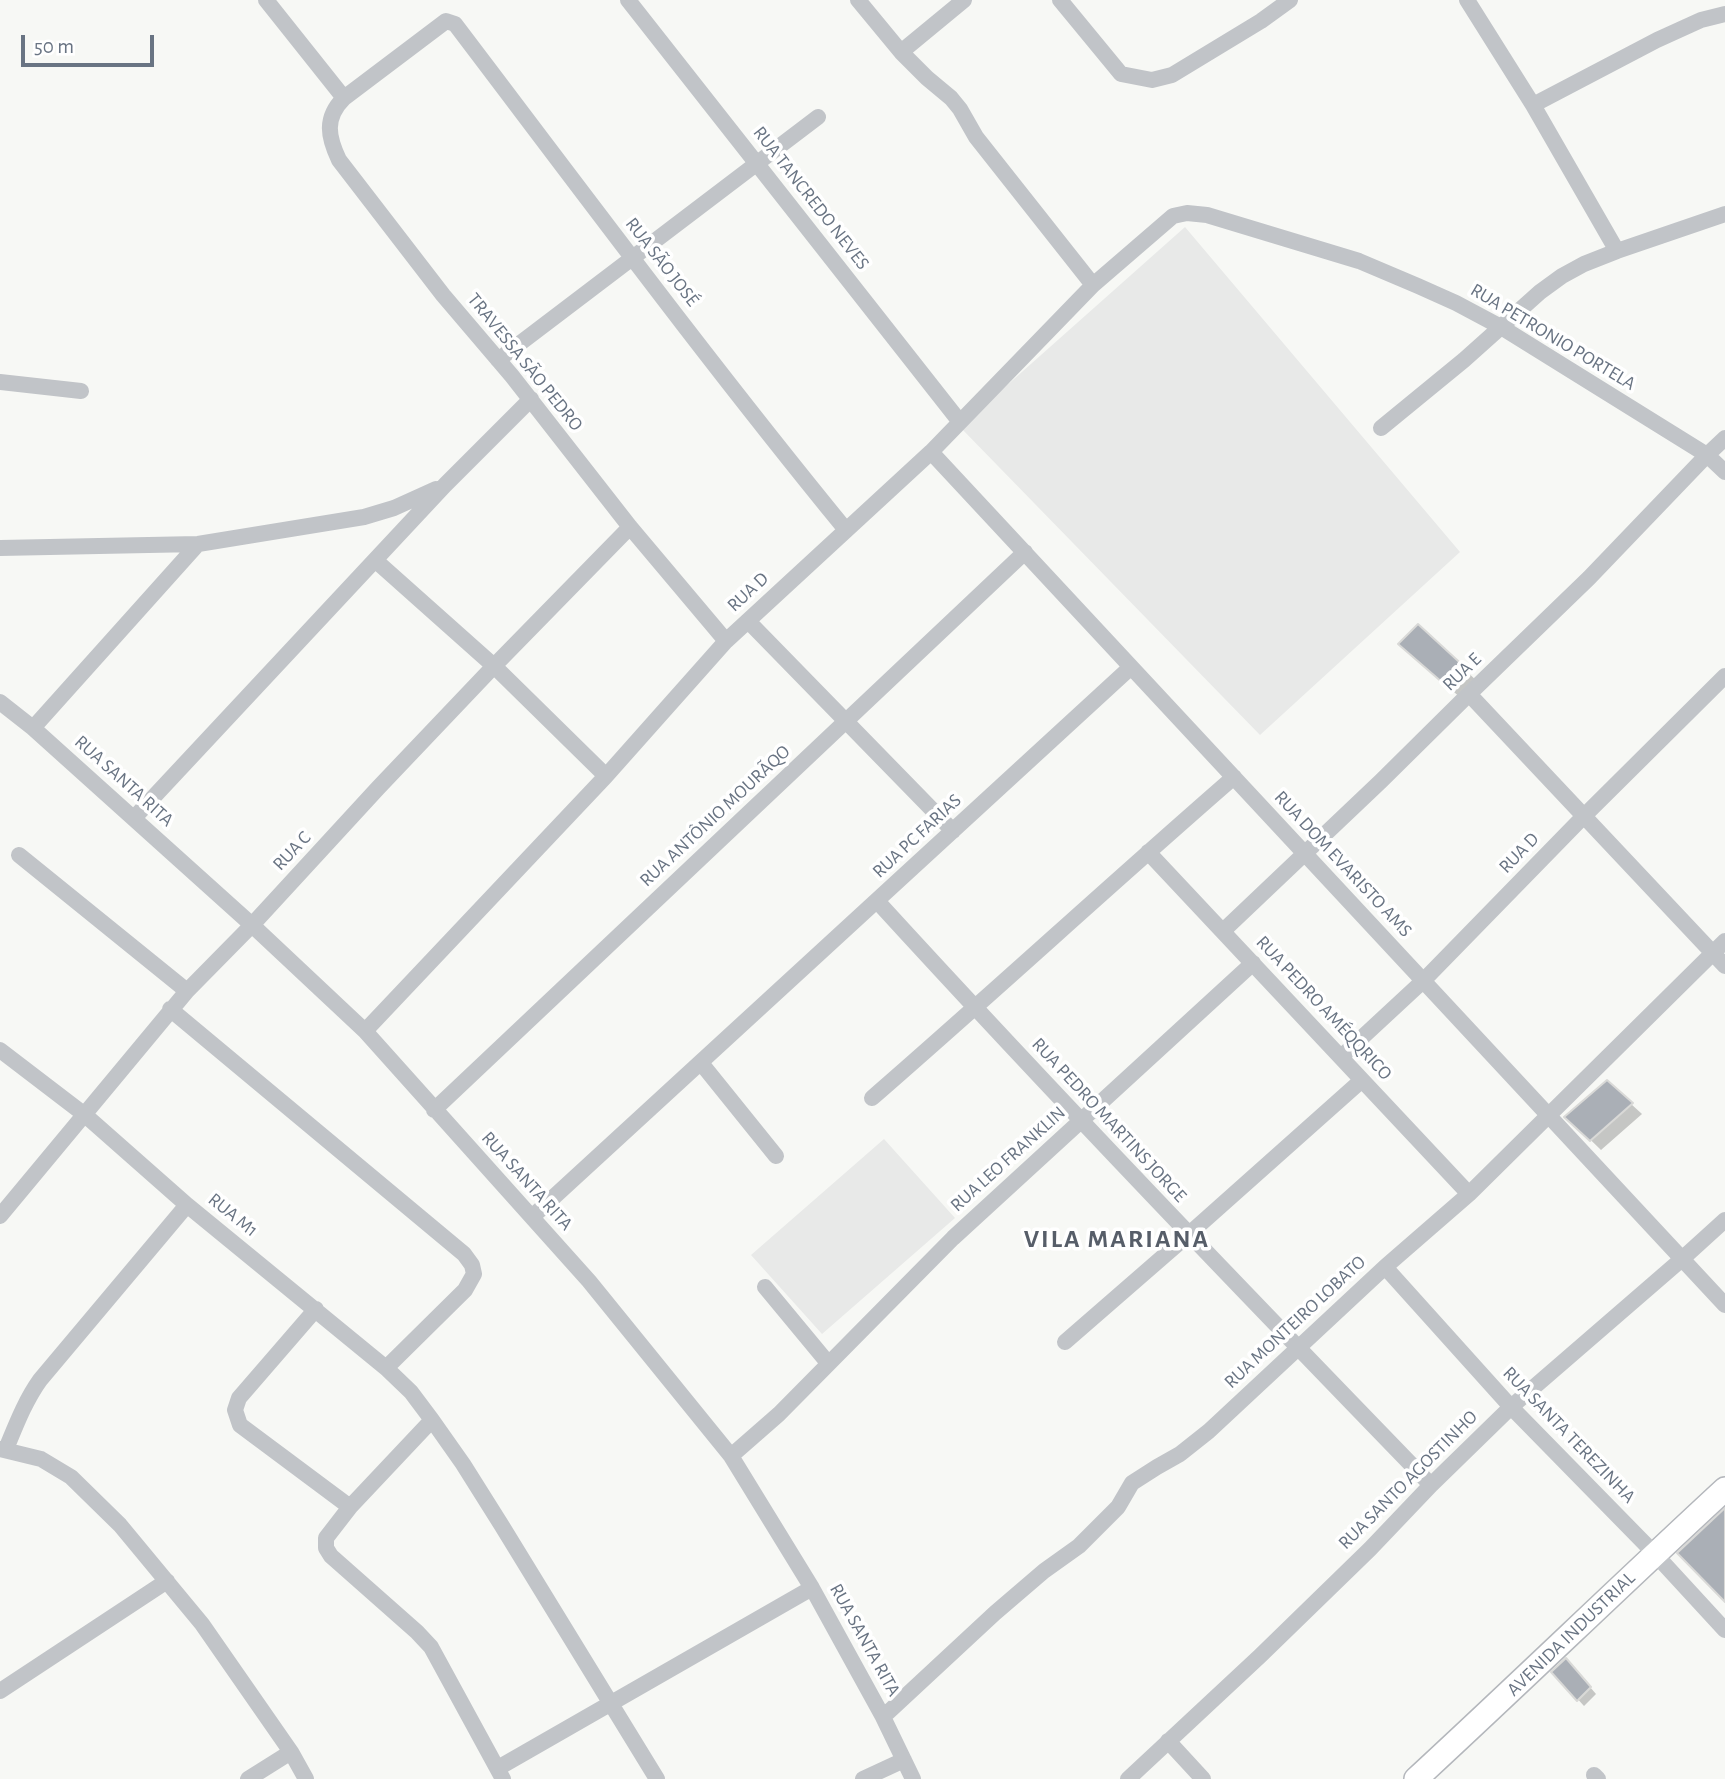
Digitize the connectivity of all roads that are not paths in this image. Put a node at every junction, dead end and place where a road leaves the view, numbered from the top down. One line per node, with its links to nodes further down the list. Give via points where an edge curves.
1 (266, 0): 10 (street)
2 (628, 0): 13 (street, RUA TANCREDO NEVES)
3 (858, 0): 9 (street)
4 (964, 0): 9 (street)
5 (1060, 0): 6 (street, via 1121,74 1152,80 1172,75)
6 (1290, 0)
7 (1467, 0): 11 (street)
8 (1725, 14): 11 (street, via 1657,40)
9 (901, 52): 18 (street, via 951,98 976,137)
10 (344, 98): 17 (street, RUA SÃO JOSÉ, via 446,21 455,24); 20 (street, TRAVESSA SÃO PEDRO, via 329,131 339,160)
11 (1533, 105): 16 (street)
12 (818, 117): 13 (street)
13 (757, 162): 17 (street); 24 (street, RUA TANCREDO NEVES)
14 (1187, 213): 18 (street, RUA D, via 1168,219); 19 (street, RUA PETRONIO PORTELA, via 1359,261)
15 (1725, 214): 16 (street)
16 (1617, 251): 19 (street, via 1562,276)
17 (632, 258): 20 (street); 32 (street, RUA SÃO JOSÉ)
18 (1093, 285): 24 (street, RUA D)
19 (1501, 327): 25 (street); 28 (street, RUA PETRONIO PORTELA)
20 (498, 360): 23 (street, TRAVESSA SÃO PEDRO)
21 (0, 382): 22 (street)
22 (81, 391)
23 (531, 399): 30 (street); 31 (street, TRAVESSA SÃO PEDRO)
24 (960, 422): 27 (street, RUA D)
25 (1381, 428)
26 (1725, 438): 28 (street, RUA E)
27 (931, 452): 32 (street, RUA D); 35 (street, RUA DOM EVARISTO AMS)
28 (1707, 455): 29 (street, RUA PETRONIO PORTELA); 42 (street, RUA E)
29 (1725, 472)
30 (445, 485): 33 (street, via 364,517); 36 (street)
31 (630, 527): 38 (street, TRAVESSA SÃO PEDRO); 39 (street, RUA C)
32 (846, 530): 37 (street, RUA D)
33 (198, 544): 34 (street); 45 (street)
34 (0, 548)
35 (1025, 552): 40 (street, RUA DOM EVARISTO AMS); 44 (street, RUA ANTÔNIO MOURÃQO)
36 (375, 559): 39 (street); 49 (street)
37 (748, 621): 38 (street, RUA D); 44 (street)
38 (726, 641): 46 (street, RUA D)
39 (494, 666): 46 (street); 55 (street, RUA C)
40 (1131, 667): 47 (street, RUA DOM EVARISTO AMS); 50 (street, RUA PC FARIAS)
41 (1725, 677): 48 (street, RUA D)
42 (1469, 694): 48 (street); 52 (street, RUA E)
43 (0, 702): 45 (street, RUA SANTA RITA)
44 (846, 721): 50 (street); 71 (street, RUA ANTÔNIO MOURÃQO)
45 (33, 728): 49 (street, RUA SANTA RITA)
46 (606, 776): 65 (street, RUA D)
47 (1234, 777): 51 (street); 52 (street, RUA DOM EVARISTO AMS)
48 (1583, 817): 58 (street); 61 (street, RUA D)
49 (134, 818): 55 (street, RUA SANTA RITA)
50 (953, 831): 54 (street, RUA PC FARIAS)
51 (1148, 852): 56 (street, RUA PEDRO AMÉQQRICO); 63 (street)
52 (1305, 854): 56 (street, RUA E); 61 (street, RUA DOM EVARISTO AMS)
53 (19, 855): 62 (street)
54 (877, 901): 63 (street, RUA PEDRO MARTINS JORGE); 68 (street, RUA PC FARIAS)
55 (252, 925): 62 (street, RUA C); 65 (street, RUA SANTA RITA)
56 (1223, 932): 59 (street, RUA PEDRO AMÉQQRICO)
57 (1725, 941): 58 (street, RUA MONTEIRO LOBATO)
58 (1713, 954): 60 (street); 73 (street, RUA MONTEIRO LOBATO)
59 (1252, 963): 67 (street, RUA PEDRO AMÉQQRICO); 74 (street, RUA LEO FRANKLIN)
60 (1725, 966)
61 (1423, 981): 67 (street, RUA D); 73 (street, RUA DOM EVARISTO AMS)
62 (187, 990): 64 (street, RUA C)
63 (975, 1008): 70 (street); 74 (street, RUA PEDRO MARTINS JORGE)
64 (170, 1009): 72 (street, RUA C); 90 (street, via 472,1265 474,1274 465,1290)
65 (365, 1031): 71 (street, RUA SANTA RITA)
66 (0, 1050): 72 (street, RUA M1)
67 (1341, 1057): 69 (street, RUA PEDRO AMÉQQRICO)
68 (701, 1063): 75 (street); 79 (street, RUA PC FARIAS)
69 (1363, 1080): 76 (street, RUA PEDRO AMÉQQRICO); 81 (street)
70 (872, 1098)
71 (434, 1110): 79 (street, RUA SANTA RITA)
72 (85, 1115): 77 (street, RUA M1); 78 (street, RUA C)
73 (1549, 1116): 76 (street, RUA MONTEIRO LOBATO); 82 (street, RUA DOM EVARISTO AMS)
74 (1082, 1121): 81 (street, RUA PEDRO MARTINS JORGE); 89 (street, RUA LEO FRANKLIN, via 953,1238)
75 (776, 1156)
76 (1469, 1194): 83 (street, RUA MONTEIRO LOBATO)
77 (187, 1205): 86 (street, RUA M1); 93 (street, via 30,1393)
78 (0, 1216)
79 (532, 1217): 94 (street, RUA SANTA RITA)
80 (1725, 1220): 82 (street, RUA SANTO AGOSTINHO)
81 (1188, 1235): 87 (street); 88 (street, RUA PEDRO MARTINS JORGE)
82 (1682, 1259): 85 (street, RUA DOM EVARISTO AMS); 91 (street, RUA SANTO AGOSTINHO)
83 (1385, 1267): 88 (street, RUA MONTEIRO LOBATO); 91 (street, RUA SANTA TEREZINHA)
84 (765, 1287): 89 (street)
85 (1725, 1305)
86 (316, 1309): 90 (street, RUA M1); 97 (street, via 239,1398 235,1410 240,1425)
87 (1065, 1342)
88 (1299, 1349): 95 (street, RUA PEDRO MARTINS JORGE); 104 (street, RUA MONTEIRO LOBATO, via 1209,1431 1132,1483 1118,1507 1079,1546 1004,1605)
89 (828, 1363): 94 (street, RUA LEO FRANKLIN)
90 (386, 1368): 92 (street, RUA M1)
91 (1511, 1407): 95 (street, RUA SANTO AGOSTINHO); 98 (street, RUA SANTA TEREZINHA)
92 (432, 1420): 97 (street); 103 (street, RUA M1)
93 (3, 1449): 99 (street, via 41,1459 71,1477)
94 (731, 1456): 100 (street, RUA SANTA RITA)
95 (1431, 1485): 105 (street, RUA SANTO AGOSTINHO)
96 (1725, 1489): 98 (street, AVENIDA INDUSTRIAL)
97 (349, 1507): 108 (street, via 326,1538 326,1548 431,1647)
98 (1655, 1553): 101 (street, RUA SANTA TEREZINHA); 116 (street, AVENIDA INDUSTRIAL)
99 (167, 1581): 102 (street); 106 (street)
100 (812, 1588): 103 (street); 104 (street, RUA SANTA RITA)
101 (1725, 1630)
102 (0, 1692)
103 (612, 1703): 108 (street); 111 (street, RUA M1)
104 (883, 1717): 107 (street, RUA SANTA RITA)
105 (1168, 1741): 114 (street, RUA SANTO AGOSTINHO); 115 (street)
106 (291, 1752): 109 (street); 110 (street)
107 (904, 1760): 112 (street); 113 (street, RUA SANTA RITA)
108 (501, 1774)
109 (248, 1779)
110 (306, 1779)
111 (657, 1779)
112 (863, 1779)
113 (913, 1779)
114 (1128, 1779)
115 (1203, 1779)
116 (1416, 1779)

